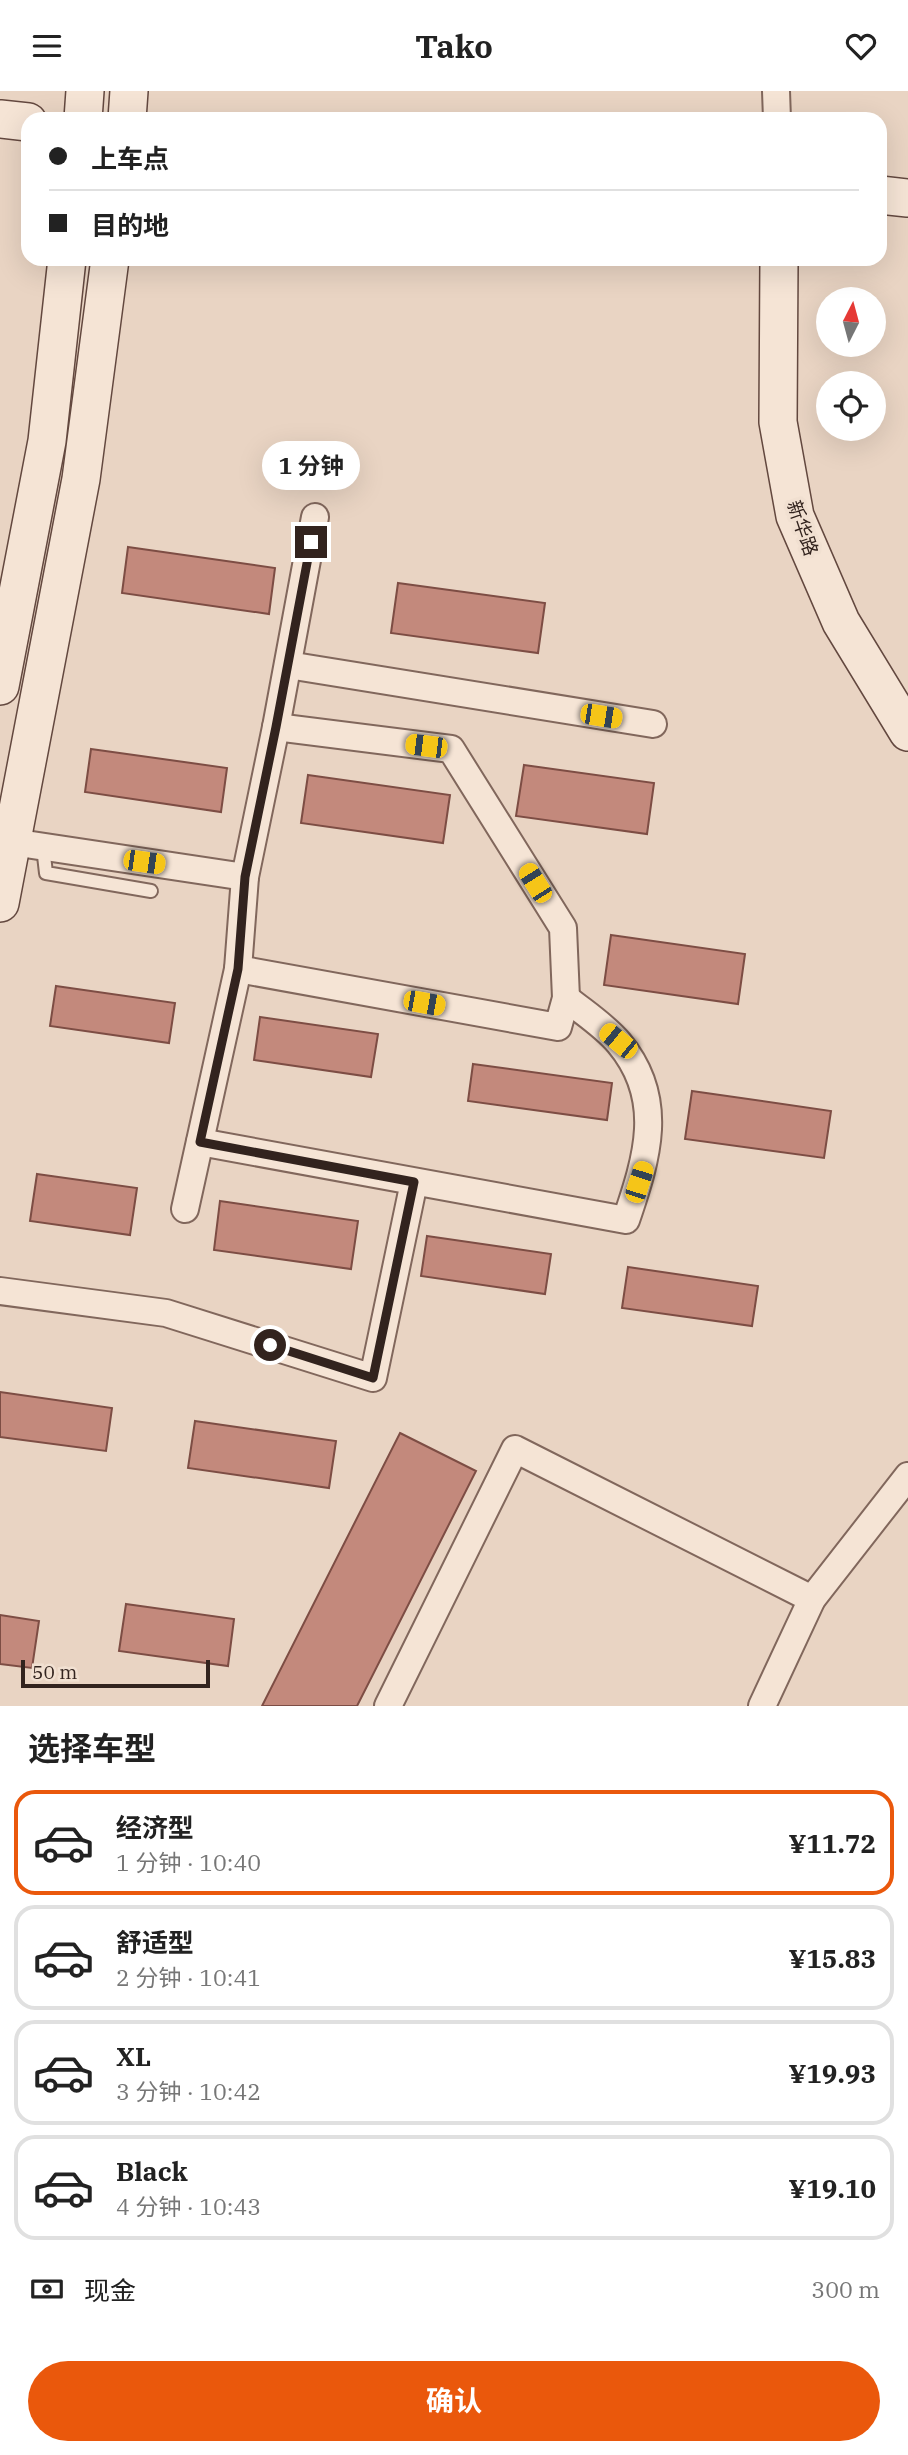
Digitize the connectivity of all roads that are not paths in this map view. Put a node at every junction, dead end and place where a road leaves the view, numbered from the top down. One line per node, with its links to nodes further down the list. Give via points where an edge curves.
1 (85, 91): 4 (main road)
2 (129, 91): 5 (main road)
3 (776, 91): 6 (street)
4 (84, 112)
5 (128, 112)
6 (777, 112)
7 (0, 119): 8 (main road)
8 (21, 121)
9 (887, 196): 10 (main road)
10 (908, 198)
11 (66, 266): 16 (main road, via 47,441)
12 (109, 266): 20 (main road)
13 (779, 266): 19 (main road, 新华路, via 778,422 795,516 841,622)
14 (316, 517): 15 (street)
15 (288, 665): 17 (street); 18 (street)
16 (0, 686)
17 (653, 724)
18 (276, 727): 21 (street); 25 (street, via 451,749 563,928)
19 (908, 732)
20 (27, 844): 21 (street); 22 (lane, via 46,873); 23 (main road)
21 (245, 877): 24 (street)
22 (151, 891)
23 (0, 903)
24 (238, 969): 25 (street, via 558,1027); 26 (street)
25 (566, 998): 27 (street, via 618,1041 640,1072 649,1121 645,1163 626,1220)
26 (200, 1142): 27 (street); 28 (street)
27 (414, 1182): 29 (street, via 373,1378 166,1313)
28 (185, 1209)
29 (0, 1291)
30 (908, 1476): 31 (street)
31 (812, 1599): 32 (street, via 516,1449); 33 (street)
32 (388, 1706)
33 (762, 1706)

